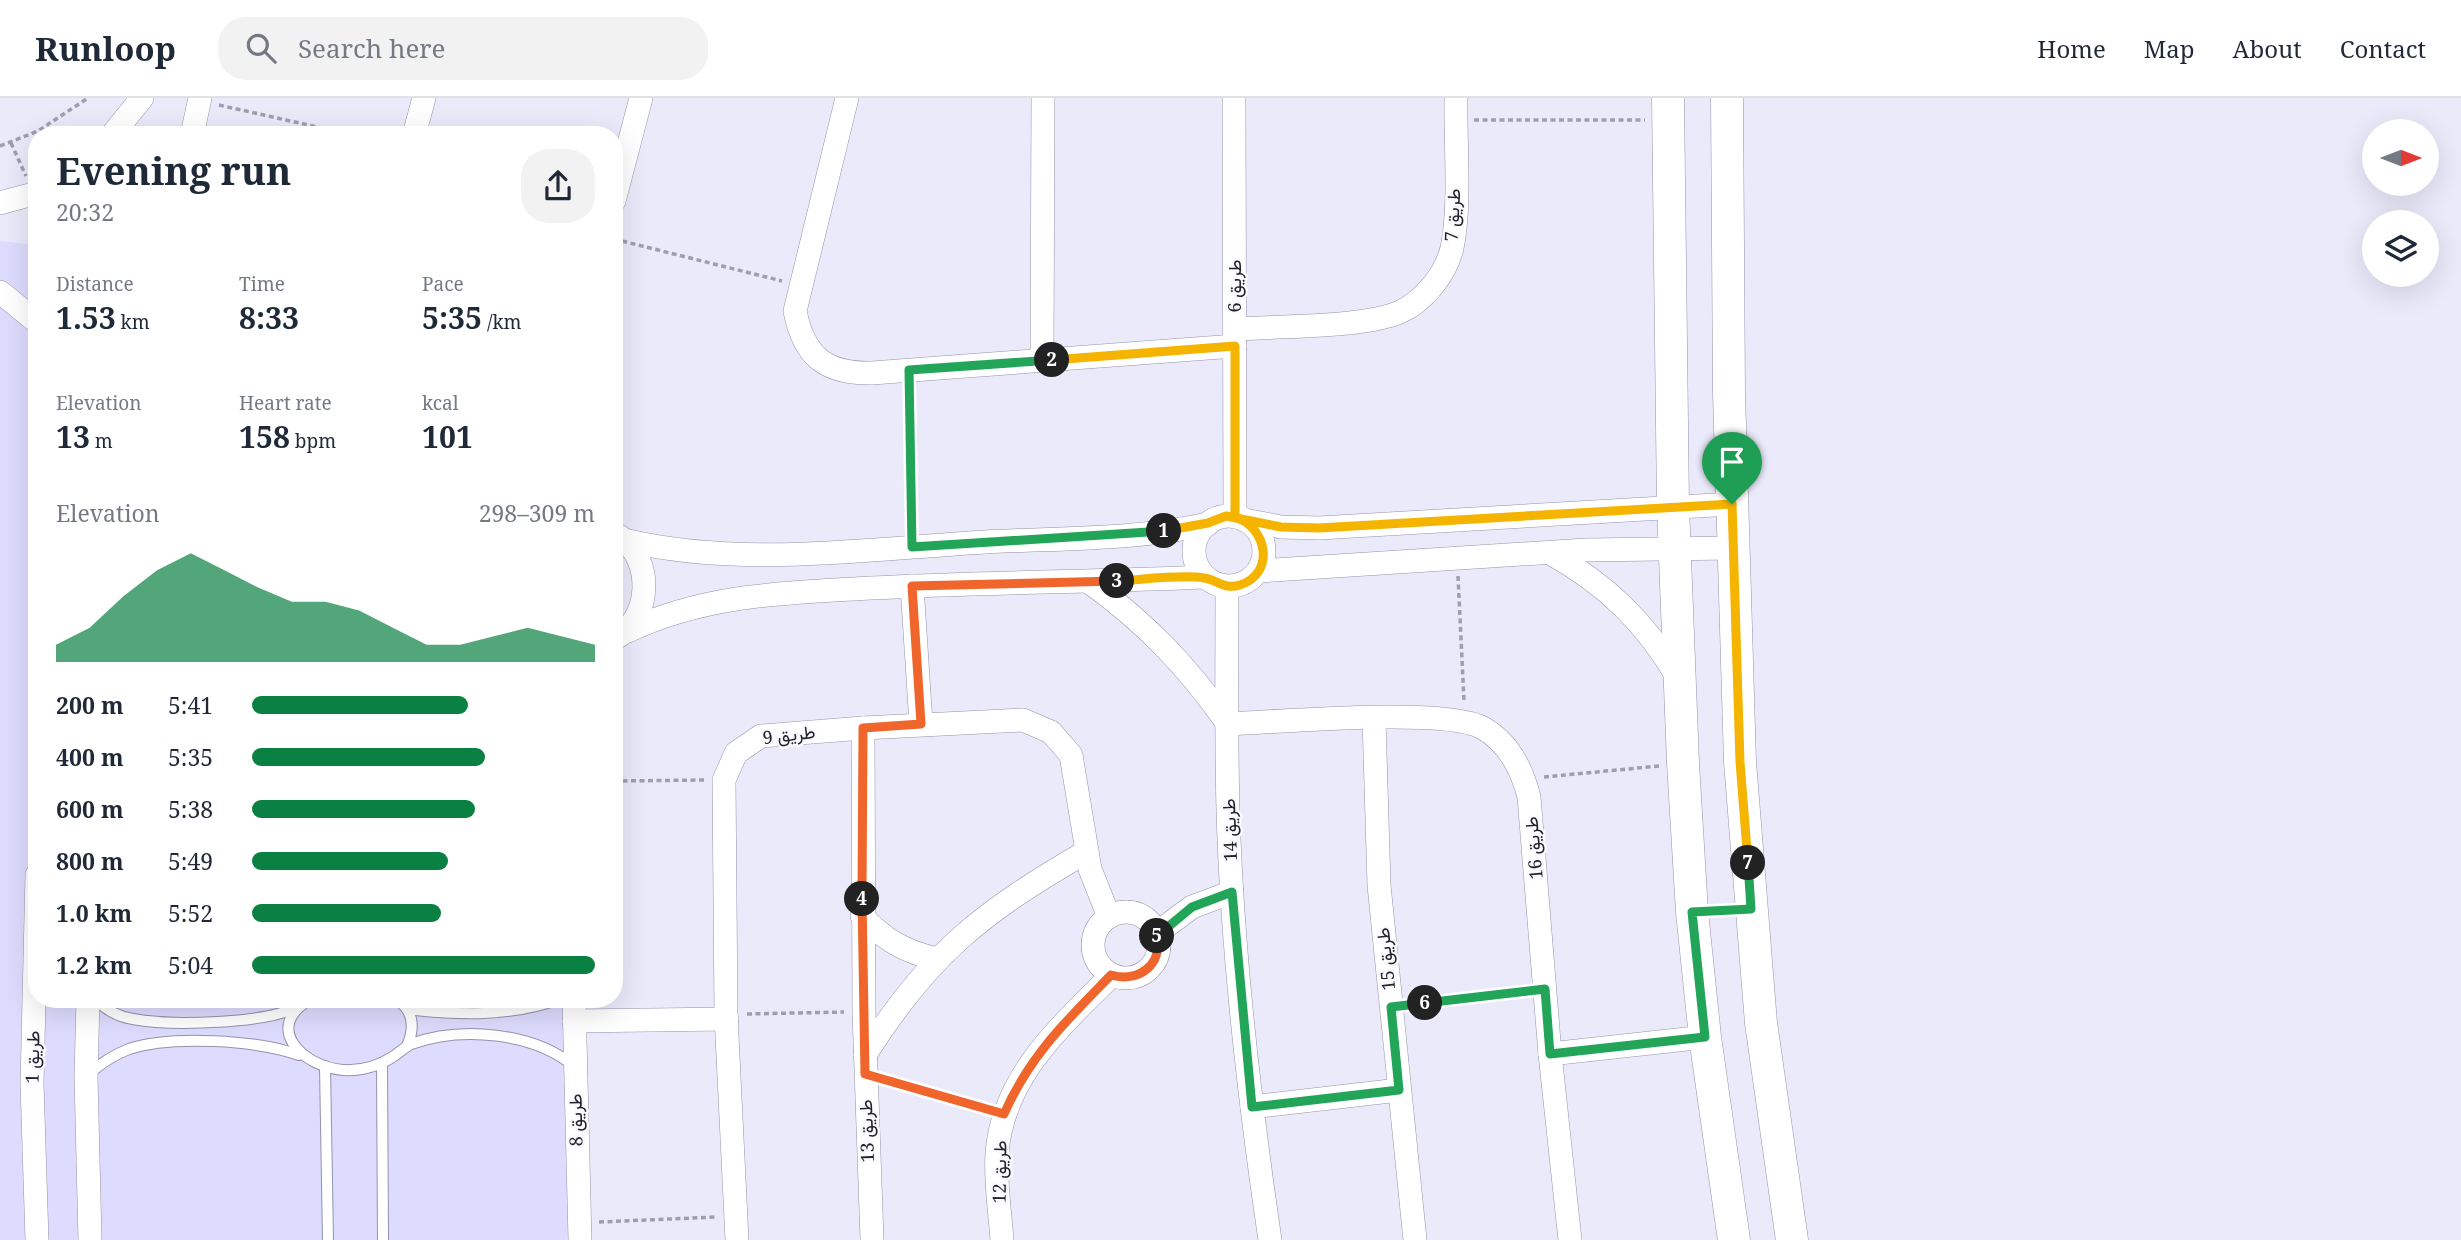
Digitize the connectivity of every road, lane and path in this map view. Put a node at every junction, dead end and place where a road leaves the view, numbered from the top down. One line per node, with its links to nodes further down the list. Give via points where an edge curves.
1 (88, 98): 12 (path)
2 (143, 98): 13 (street); 14 (street)
3 (424, 98): 17 (street)
4 (641, 98): 21 (street)
5 (848, 98): 26 (street, طريق 7)
6 (1043, 98): 30 (street)
7 (1234, 98): 29 (street, طريق 6)
8 (1727, 98): 32 (street)
9 (200, 99): 15 (street); 16 (path)
10 (1456, 109): 11 (path); 29 (street, طريق 7, via 1452,249 1441,275 1424,296 1401,312 1375,320)
11 (1668, 109): 33 (street)
12 (49, 126)
13 (120, 126)
14 (138, 126)
15 (194, 126)
16 (315, 126)
17 (416, 126)
18 (28, 137): 19 (path)
19 (11, 143): 20 (path); 22 (path)
20 (0, 146)
21 (623, 167)
22 (28, 177)
23 (28, 195): 24 (street)
24 (0, 203)
25 (623, 241): 26 (path)
26 (799, 285): 31 (street, طريق 7, via 794,311 799,334 811,353 828,367 850,373)
27 (0, 292): 28 (street)
28 (28, 315)
29 (1235, 337): 30 (street, طريق 7); 34 (street, طريق 6)
30 (1042, 360): 31 (street, طريق 7)
31 (909, 370): 38 (path)
32 (1732, 504): 33 (street); 40 (street)
33 (1673, 506): 34 (street, via 1319,528 1281,527); 39 (street)
34 (1239, 518): 35 (street, via 1226,516); 43 (street, via 1257,530 1264,546)
35 (1208, 523): 38 (street, via 1152,533); 45 (street, via 1197,537 1194,554)
36 (623, 536): 38 (street, via 679,551 734,555)
37 (623, 542): 47 (street, via 643,571 645,590 642,608)
38 (912, 547)
39 (1675, 548): 40 (street); 41 (street); 49 (street)
40 (1733, 548): 103 (street, via 1740,762 1751,909 1761,1023)
41 (1550, 553): 42 (street); 49 (street, via 1626,606 1665,654)
42 (1458, 557): 43 (street); 51 (path)
43 (1258, 571): 45 (street, via 1244,583)
44 (1089, 582): 45 (street); 46 (street); 52 (street, via 1122,605 1170,650)
45 (1216, 582): 52 (street, طريق 14)
46 (912, 586): 48 (street, via 724,599 684,608); 53 (street)
47 (623, 635)
48 (623, 638)
49 (1680, 681): 55 (street)
50 (1374, 719): 51 (street, طريق 16); 52 (street, طريق 16); 67 (street, طريق 15, via 1375,830)
51 (1465, 721): 56 (street, طريق 16, via 1500,741)
52 (1227, 723): 60 (street, طريق 14)
53 (921, 724): 54 (street, طريق 9); 59 (street, طريق 9, via 1015,720 1051,732 1067,749 1076,770)
54 (863, 728): 57 (street, طريق 9, via 761,736 736,753); 61 (street, طريق 13)
55 (1683, 763): 56 (path); 78 (street)
56 (1525, 779): 66 (street, طريق 16)
57 (724, 780): 58 (path); 77 (street, طريق 9)
58 (623, 781)
59 (1086, 852): 62 (street, طريق 9); 64 (street, via 992,910)
60 (1232, 892): 63 (street, via 1192,907); 88 (street, طريق 14)
61 (862, 916): 64 (street, via 903,949); 76 (street, طريق 13)
62 (1109, 917): 63 (street, via 1131,912 1151,923); 65 (street, via 1096,932 1093,952)
63 (1157, 933): 65 (street, via 1159,945 1152,965 1133,977)
64 (937, 959): 83 (street, via 902,1000)
65 (1111, 975): 89 (street, طريق 12, via 1040,1048 1019,1079)
66 (1545, 989): 67 (path); 80 (street, طريق 16)
67 (1391, 1007): 87 (street, طريق 15)
68 (34, 1008): 92 (street, طريق 1)
69 (88, 1008): 86 (street)
70 (108, 1008): 71 (lane, via 148,1021 252,1020)
71 (294, 1008)
72 (299, 1008): 81 (lane, via 289,1031)
73 (524, 1008): 74 (lane, via 445,1013)
74 (407, 1009): 79 (lane, via 413,1027)
75 (574, 1010): 77 (street); 85 (street, طريق 8)
76 (864, 1012): 77 (path); 83 (street, طريق 13)
77 (727, 1017): 90 (street, طريق 9)
78 (1705, 1037): 80 (street); 102 (street)
79 (407, 1046): 82 (lane); 85 (lane, via 453,1036 513,1037 552,1050)
80 (1550, 1054): 101 (street, طريق 16)
81 (302, 1056): 84 (lane); 86 (lane, via 248,1043 146,1045 113,1056)
82 (382, 1063): 84 (lane, via 359,1069); 95 (lane)
83 (865, 1065): 89 (path); 97 (street, طريق 13)
84 (325, 1066): 94 (lane)
85 (575, 1067): 91 (street, طريق 8)
86 (86, 1077): 93 (street)
87 (1399, 1090): 88 (street); 100 (street, طريق 15)
88 (1252, 1107): 99 (street, طريق 14)
89 (1004, 1114): 98 (street, طريق 12, via 997,1153)
90 (736, 1216): 91 (path); 96 (street, طريق 9)
91 (579, 1231)
92 (37, 1240)
93 (90, 1240)
94 (328, 1240)
95 (383, 1240)
96 (737, 1240)
97 (872, 1240)
98 (1002, 1240)
99 (1270, 1240)
100 (1415, 1240)
101 (1570, 1240)
102 (1734, 1240)
103 (1792, 1240)

